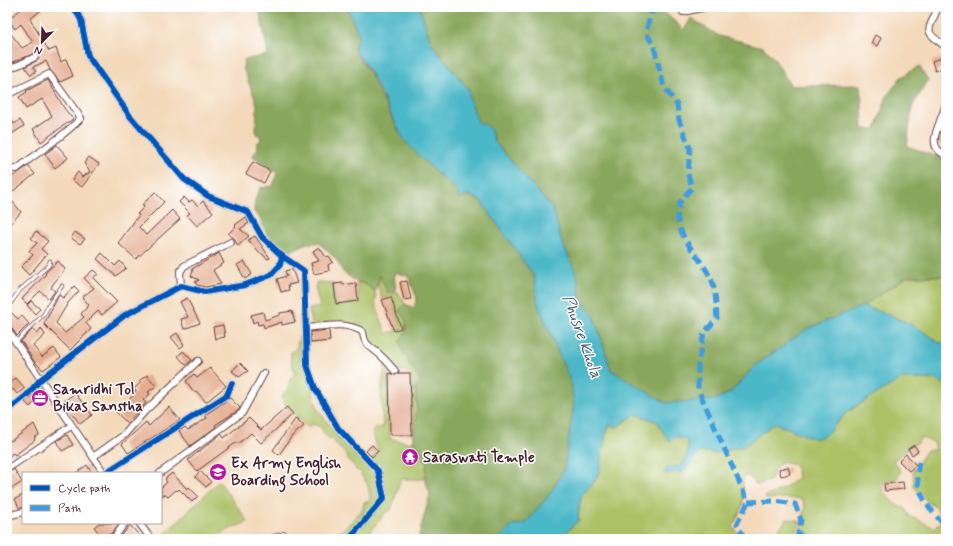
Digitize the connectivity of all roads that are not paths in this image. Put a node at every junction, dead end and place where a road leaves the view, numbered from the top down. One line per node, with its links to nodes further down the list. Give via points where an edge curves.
1 (74, 7): 13 (street, via 81,20 88,56 130,116 184,179 208,196 248,212 262,237)
2 (680, 7): 3 (street, via 683,12)
3 (706, 7)
4 (938, 7): 5 (street, via 929,24 929,33)
5 (946, 47)
6 (35, 57): 7 (street)
7 (7, 69)
8 (7, 95): 11 (street, via 49,74 81,118 68,132 17,169 11,169)
9 (946, 102): 10 (street, via 934,139 939,153)
10 (946, 156)
11 (7, 163)
12 (231, 242): 16 (street, via 184,266 180,272)
13 (282, 256): 16 (street, via 280,265 272,275 245,285 205,292); 18 (street, via 304,271)
14 (50, 261): 17 (lane, via 49,265 20,290)
15 (62, 286): 20 (lane, via 44,314)
16 (181, 286): 24 (street, via 125,315)
17 (7, 308)
18 (306, 328): 22 (street, via 355,326 364,332 364,340 368,346); 41 (street, via 307,365 314,388 338,428 378,471 384,498)
19 (7, 329): 20 (street)
20 (16, 342): 24 (street)
21 (198, 361): 28 (street, via 145,411 124,435)
22 (395, 371)
23 (264, 373): 32 (street, via 242,413)
24 (40, 380): 26 (street, via 27,395); 27 (street)
25 (232, 383): 31 (street, via 227,395)
26 (7, 411)
27 (71, 426): 28 (street); 29 (street)
28 (93, 457): 30 (street)
29 (7, 469)
30 (103, 472)
31 (106, 472)
32 (161, 472)
33 (22, 512): 34 (street)
34 (7, 516)
35 (124, 524): 38 (street)
36 (140, 524): 39 (street)
37 (284, 535): 40 (street)
38 (113, 539)
39 (151, 539)
40 (270, 539)
41 (349, 539)

